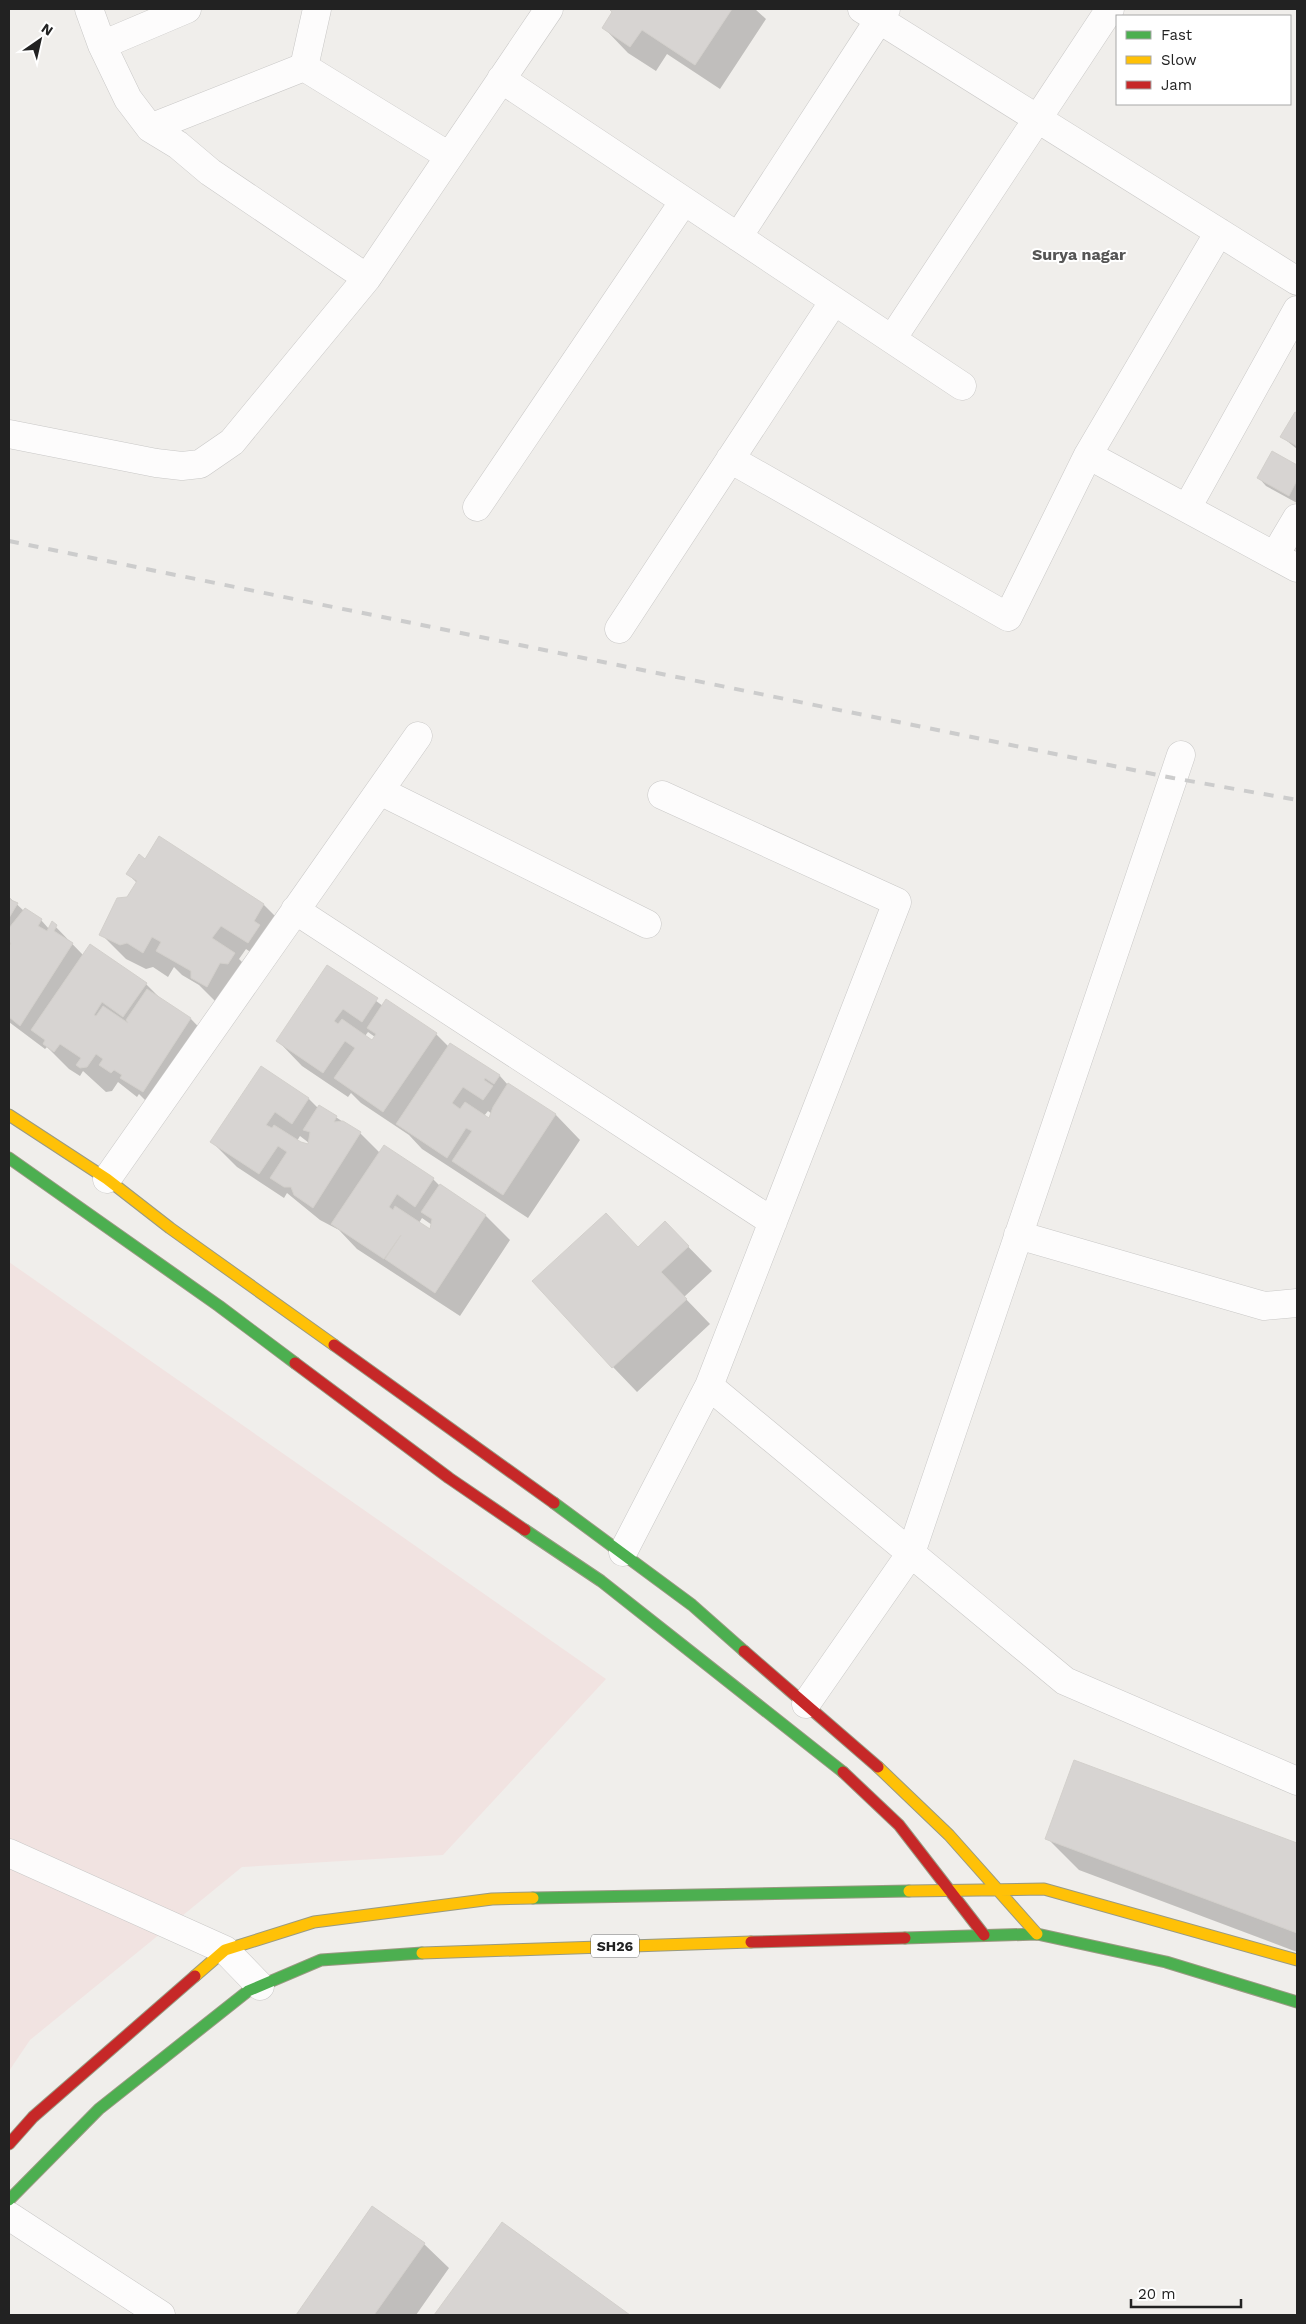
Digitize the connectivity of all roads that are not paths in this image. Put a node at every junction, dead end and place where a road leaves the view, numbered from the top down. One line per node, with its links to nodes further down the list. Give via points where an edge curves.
1 (88, 9): 7 (street)
2 (187, 9): 7 (street)
3 (317, 9): 8 (street)
4 (549, 9): 9 (street)
5 (1110, 9): 10 (street)
6 (876, 12): 10 (street); 15 (street)
7 (102, 45): 11 (street, via 128,100)
8 (304, 67): 11 (street); 12 (street)
9 (501, 79): 12 (street); 13 (street)
10 (1038, 118): 14 (street); 20 (street)
11 (150, 128): 16 (street)
12 (449, 156): 16 (street)
13 (684, 201): 15 (street); 25 (street)
14 (1219, 232): 17 (street); 23 (street)
15 (738, 237): 18 (street)
16 (367, 278): 22 (street, via 232,442 200,464 156,463)
17 (1297, 281)
18 (834, 301): 20 (street); 24 (street)
19 (1297, 310): 26 (street)
20 (892, 339): 21 (street)
21 (962, 386)
22 (9, 434)
23 (1088, 455): 24 (street, via 1008,617); 26 (street)
24 (730, 460): 29 (street)
25 (478, 507)
26 (1186, 508): 28 (street)
27 (1297, 518): 28 (street)
28 (1286, 561)
29 (619, 629)
30 (418, 736): 32 (street)
31 (1181, 754): 40 (street)
32 (380, 791): 34 (street); 35 (street)
33 (662, 794): 39 (street, via 897,902)
34 (296, 910): 38 (street); 39 (street)
35 (647, 924)
36 (9, 1115): 38 (main road)
37 (9, 1158): 48 (main road, via 218,1306 449,1478 601,1581 835,1765 899,1825)
38 (107, 1179): 43 (main road, via 170,1228)
39 (773, 1222): 42 (street)
40 (1018, 1235): 41 (street, via 1264,1306); 44 (street)
41 (1297, 1303)
42 (709, 1386): 43 (street); 44 (street)
43 (623, 1552): 45 (main road, via 692,1605)
44 (911, 1553): 45 (street); 46 (street, via 1065,1681)
45 (806, 1704): 49 (main road, via 894,1781 949,1836)
46 (1297, 1781)
47 (9, 1853): 52 (street)
48 (951, 1892): 49 (main road); 51 (main road); 52 (main road, via 492,1899 314,1922)
49 (998, 1892): 50 (main road); 53 (main road, via 1044,1890)
50 (1037, 1934): 51 (main road, SH26); 55 (main road, SH26, via 1166,1962)
51 (984, 1936): 54 (main road, SH26, via 469,1950 321,1960)
52 (224, 1950): 54 (street); 56 (main road, via 33,2117)
53 (1297, 1960)
54 (260, 1986): 57 (main road, SH26, via 248,1990 99,2109)
55 (1297, 2002)
56 (9, 2144)
57 (9, 2200)
58 (9, 2216): 59 (street)
59 (161, 2315)

